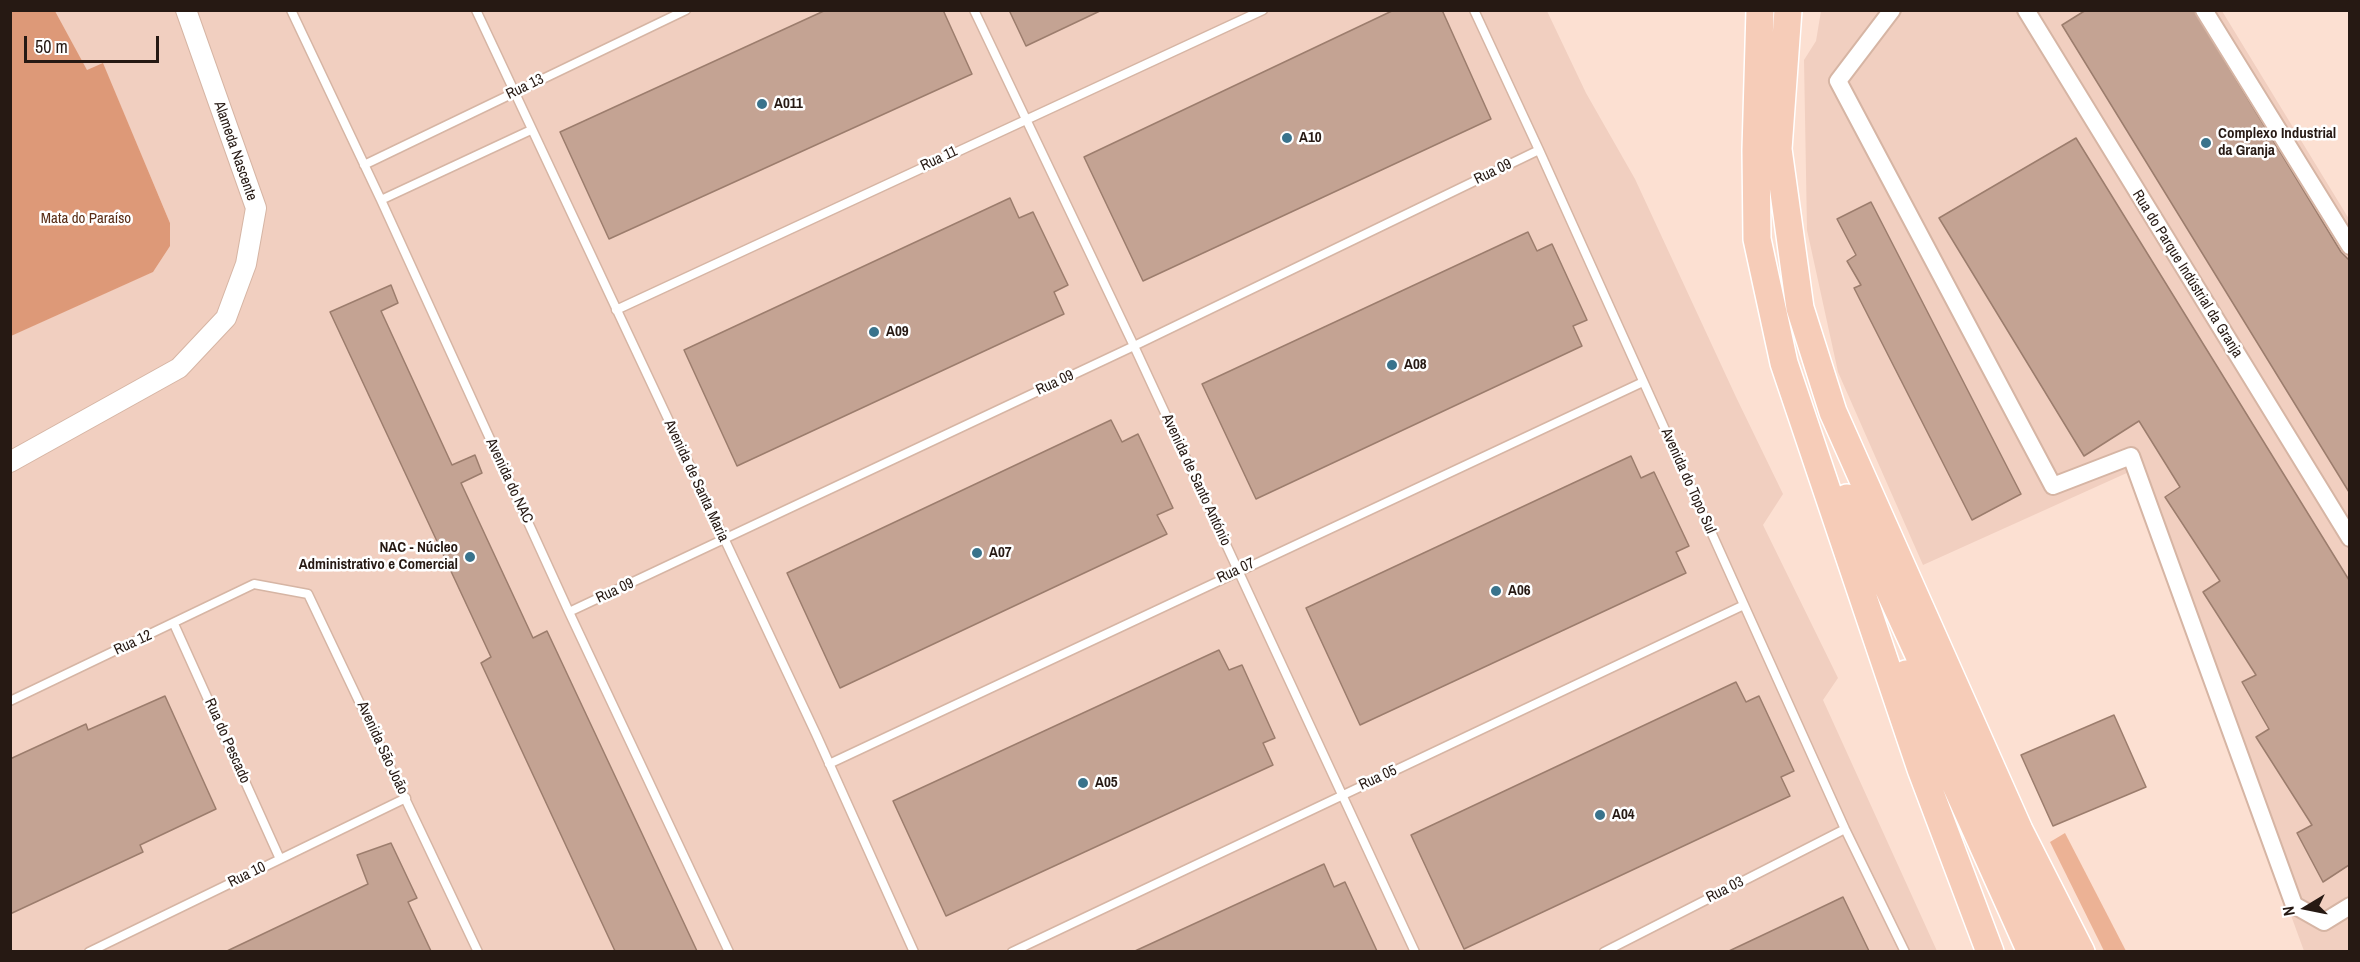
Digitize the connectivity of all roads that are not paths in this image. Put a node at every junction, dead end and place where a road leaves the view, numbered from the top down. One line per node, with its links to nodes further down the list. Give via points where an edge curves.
1 (186, 10): 24 (street, Alameda Nascente, via 256,208 246,264 226,318 179,368)
2 (291, 10): 18 (lane, Avenida do NAC)
3 (476, 10): 13 (lane, Avenida de Santa Maria)
4 (687, 10): 13 (lane, Rua 13)
5 (974, 10): 14 (lane, Avenida de Santo António)
6 (1263, 10): 14 (lane, Rua 11)
7 (1473, 10): 16 (lane, Avenida do Topo Sul)
8 (1760, 10): 17 (highway)
9 (1788, 10): 51 (highway, via 1778,149 1800,308 1833,412 2019,830)
10 (1892, 10): 39 (street, via 1838,81 2053,486 2131,456 2294,905 2324,922)
11 (2026, 10): 26 (street, Rua do Parque Indústrial da Granja)
12 (2204, 10): 20 (street)
13 (513, 93): 15 (lane, Avenida de Santa Maria); 18 (lane, Rua 13)
14 (1027, 119): 21 (lane, Rua 11); 22 (lane, Avenida de Santo António)
15 (531, 130): 19 (lane); 21 (lane, Avenida de Santa Maria)
16 (1539, 150): 22 (lane, Rua 09); 23 (lane, Avenida do Topo Sul)
17 (1756, 150): 25 (highway, via 1756,239 1784,363); 50 (highway, via 1770,251 1795,366 1831,464)
18 (364, 165): 19 (lane, Avenida do NAC)
19 (381, 200): 31 (lane, Avenida do NAC)
20 (2349, 246)
21 (616, 310): 27 (lane, Avenida de Santa Maria)
22 (1134, 346): 27 (lane, Rua 09); 28 (lane, Avenida de Santo António)
23 (1643, 381): 28 (lane, Rua 07); 30 (lane, Avenida do Topo Sul)
24 (10, 462)
25 (1833, 505): 48 (highway, via 1921,769); 49 (highway)
26 (2349, 538)
27 (723, 541): 31 (lane, Rua 09); 34 (lane, Avenida de Santa Maria)
28 (1238, 570): 34 (lane, Rua 07); 35 (lane, Avenida de Santo António)
29 (254, 584): 32 (lane, Rua 12); 36 (lane, Avenida São João, via 309,594)
30 (1744, 606): 35 (lane, Rua 05); 37 (lane, Avenida do Topo Sul)
31 (569, 612): 42 (lane, Avenida do NAC)
32 (174, 624): 33 (lane, Rua 12); 38 (lane, Rua do Pescado)
33 (10, 701)
34 (829, 764): 43 (lane, Avenida de Santa Maria)
35 (1342, 795): 44 (lane, Rua 05); 45 (lane, Avenida de Santo António)
36 (406, 798): 38 (lane, Rua 10); 41 (lane, Avenida São João)
37 (1845, 829): 46 (lane, Rua 03); 47 (lane, Avenida do Topo Sul)
38 (280, 859): 40 (lane, Rua 10)
39 (2349, 906)
40 (89, 951)
41 (478, 951)
42 (729, 951)
43 (914, 951)
44 (1012, 951)
45 (1415, 951)
46 (1604, 951)
47 (1905, 951)
48 (1990, 951)
49 (2031, 951)
50 (2055, 951)
51 (2081, 951)

